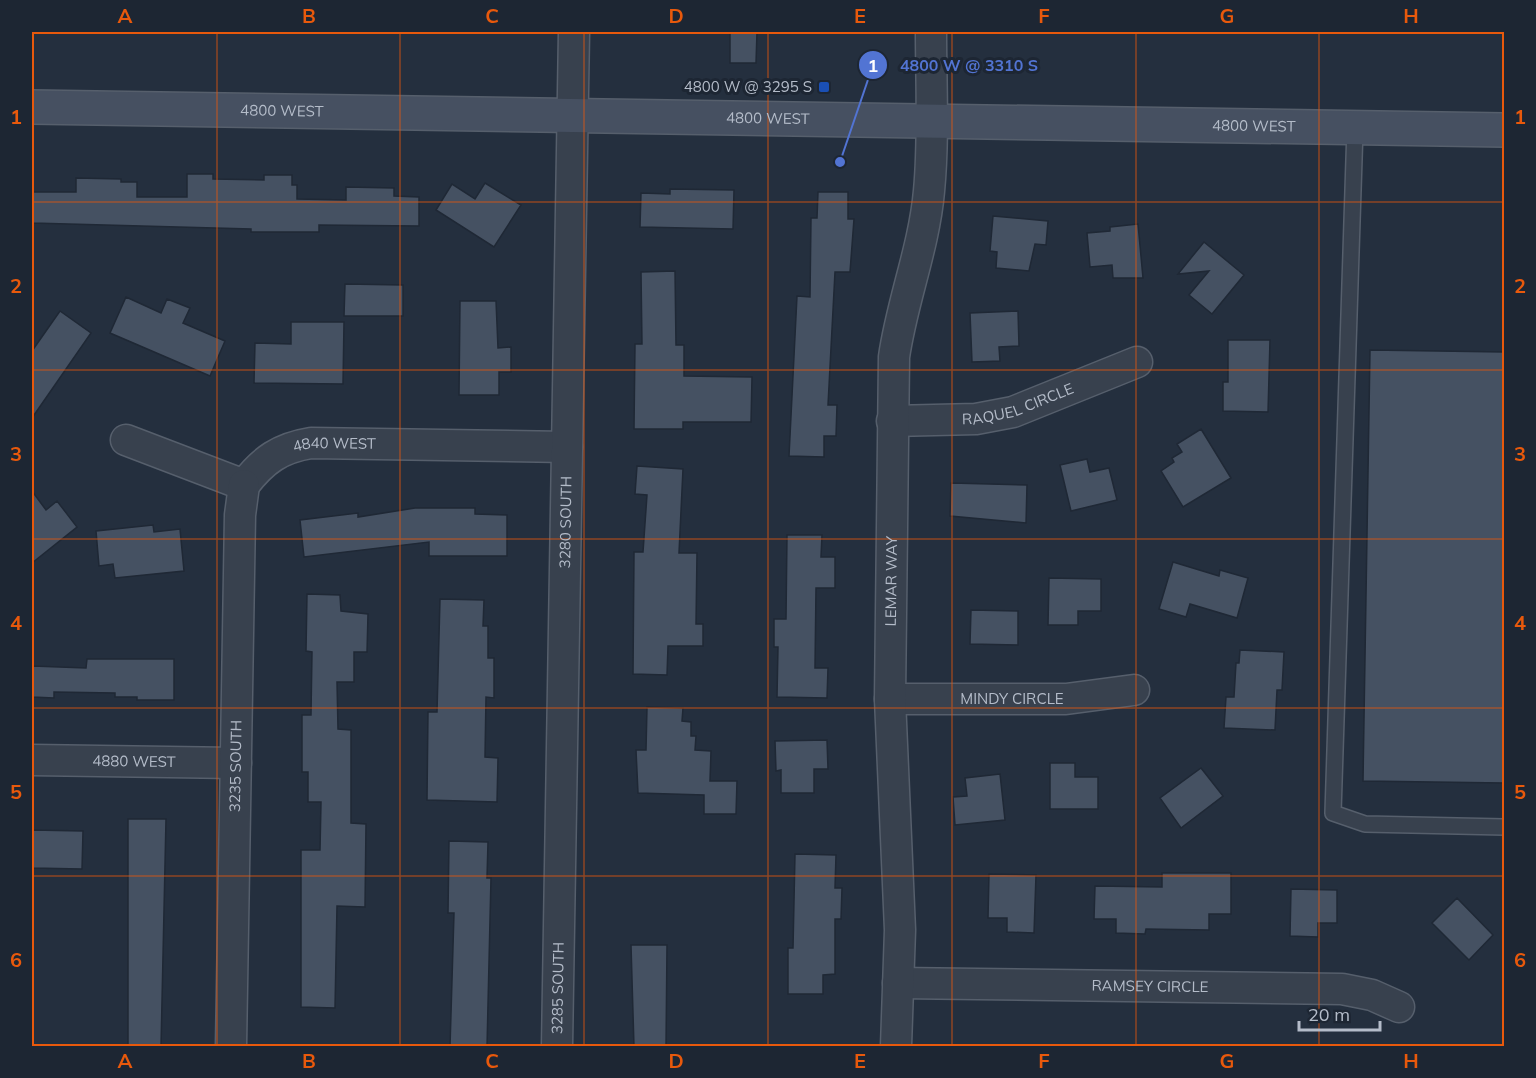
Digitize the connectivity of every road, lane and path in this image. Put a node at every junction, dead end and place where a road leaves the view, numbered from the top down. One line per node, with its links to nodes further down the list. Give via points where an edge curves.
1 (574, 32): 4 (street, 3280 SOUTH)
2 (931, 32): 5 (street, LEMAR WAY)
3 (32, 107): 4 (main road, 4800 WEST)
4 (573, 115): 5 (main road, 4800 WEST); 11 (street, 3280 SOUTH)
5 (930, 121): 6 (main road, 4800 WEST); 9 (street, LEMAR WAY, via 929,190 922,239 898,324)
6 (1355, 128): 7 (main road, 4800 WEST); 17 (lane, via 1333,813 1365,824)
7 (1504, 130)
8 (1137, 362): 9 (street, RAQUEL CIRCLE, via 1013,412 976,419)
9 (892, 421): 14 (street, LEMAR WAY)
10 (126, 441): 12 (street)
11 (567, 447): 12 (street, 4840 WEST, via 311,443 273,455 257,467); 18 (street, 3280 SOUTH)
12 (244, 485): 16 (street, 3235 SOUTH, via 240,515)
13 (1134, 690): 14 (street, MINDY CIRCLE, via 1066,699)
14 (890, 699): 19 (street, LEMAR WAY, via 899,860)
15 (32, 760): 16 (street, 4880 WEST)
16 (236, 763): 21 (street, 3235 SOUTH)
17 (1504, 827)
18 (559, 929): 22 (street, 3285 SOUTH)
19 (898, 983): 20 (street, RAMSEY CIRCLE, via 1342,989); 23 (street, LEMAR WAY)
20 (1399, 1006)
21 (231, 1047)
22 (557, 1047)
23 (896, 1047)

